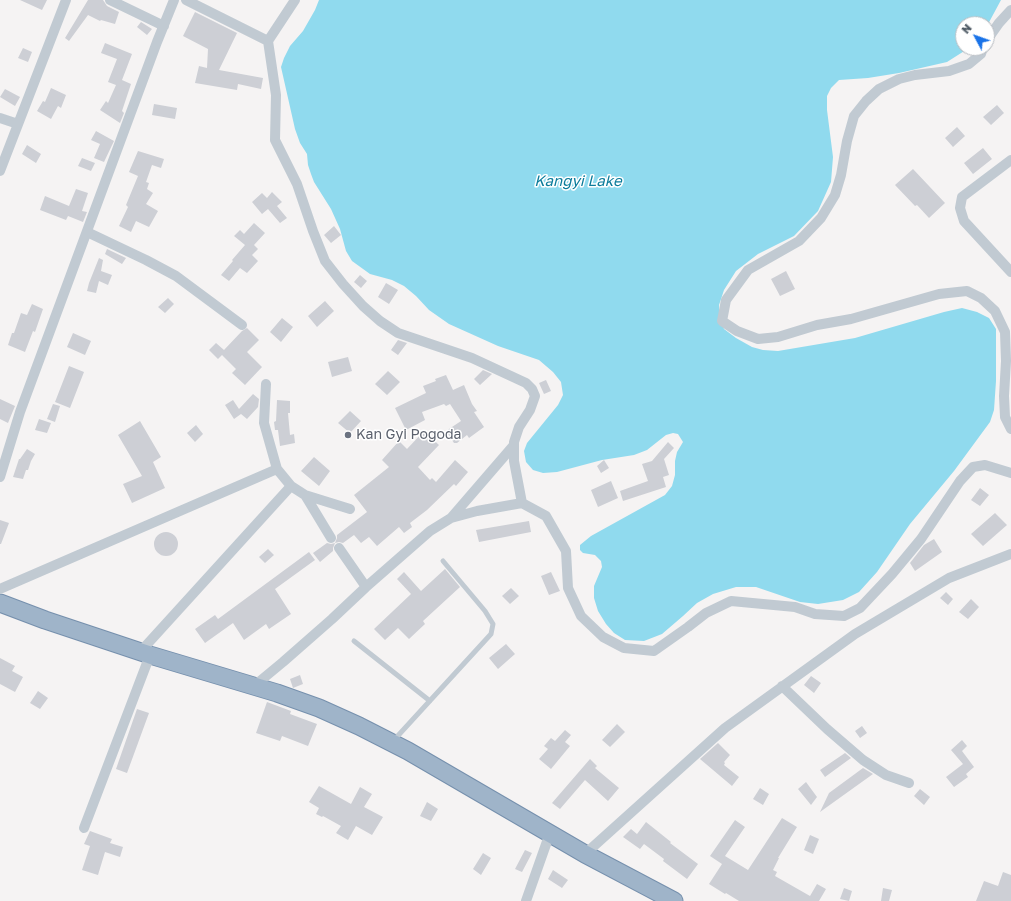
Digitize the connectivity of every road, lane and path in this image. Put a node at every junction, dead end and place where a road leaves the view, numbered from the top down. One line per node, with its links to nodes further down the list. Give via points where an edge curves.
1 (66, 0): 12 (street)
2 (110, 0): 7 (street)
3 (174, 0): 7 (street)
4 (186, 0): 9 (street)
5 (295, 0): 9 (street)
6 (1011, 10): 8 (street)
7 (164, 26): 15 (street)
8 (995, 29)
9 (268, 41): 20 (street, via 276,95 275,140 297,184 325,262 353,295 380,321 398,333 472,358 526,383 535,396 519,427)
10 (979, 56): 19 (street, via 969,64 949,71 899,79 879,89 866,101 854,116 835,195 821,218 799,241 748,270 726,300 722,321 758,339 778,337 939,294 967,291 981,298 995,311 1005,332 1005,417)
11 (0, 118): 12 (street)
12 (18, 124): 14 (street)
13 (1011, 160): 16 (street, via 962,197 960,208 964,221)
14 (0, 170)
15 (87, 232): 17 (street, via 176,276); 23 (street, via 20,412)
16 (1011, 272)
17 (242, 325)
18 (266, 384): 21 (street, via 264,423)
19 (1011, 429)
20 (514, 445): 26 (street, via 514,461); 28 (street)
21 (277, 469): 24 (street); 34 (street)
22 (1011, 473): 26 (street, via 985,465 973,467 892,574 860,608 844,616 815,614 795,607 731,601 706,613 654,651 624,648 603,637 581,616 568,588 566,551 546,516)
23 (0, 477)
24 (291, 486): 25 (street); 37 (street)
25 (305, 495): 27 (street); 29 (street)
26 (522, 503): 28 (street)
27 (350, 509)
28 (450, 518): 33 (street, via 430,531)
29 (331, 538)
30 (339, 548): 33 (street)
31 (1011, 554): 39 (street, via 949,578 855,634)
32 (443, 561): 40 (lane, via 493,624 491,634)
33 (366, 587): 38 (street)
34 (0, 588)
35 (0, 603): 37 (highway)
36 (354, 641): 40 (lane)
37 (146, 653): 38 (highway); 43 (street)
38 (254, 686): 41 (highway, via 320,708)
39 (782, 686): 42 (street, via 863,760 886,775); 45 (street, via 725,728)
40 (430, 701): 41 (lane)
41 (392, 743): 44 (highway)
42 (909, 783)
43 (84, 828)
44 (550, 833): 45 (highway); 46 (street)
45 (584, 854): 47 (highway)
46 (526, 901)
47 (674, 901)

